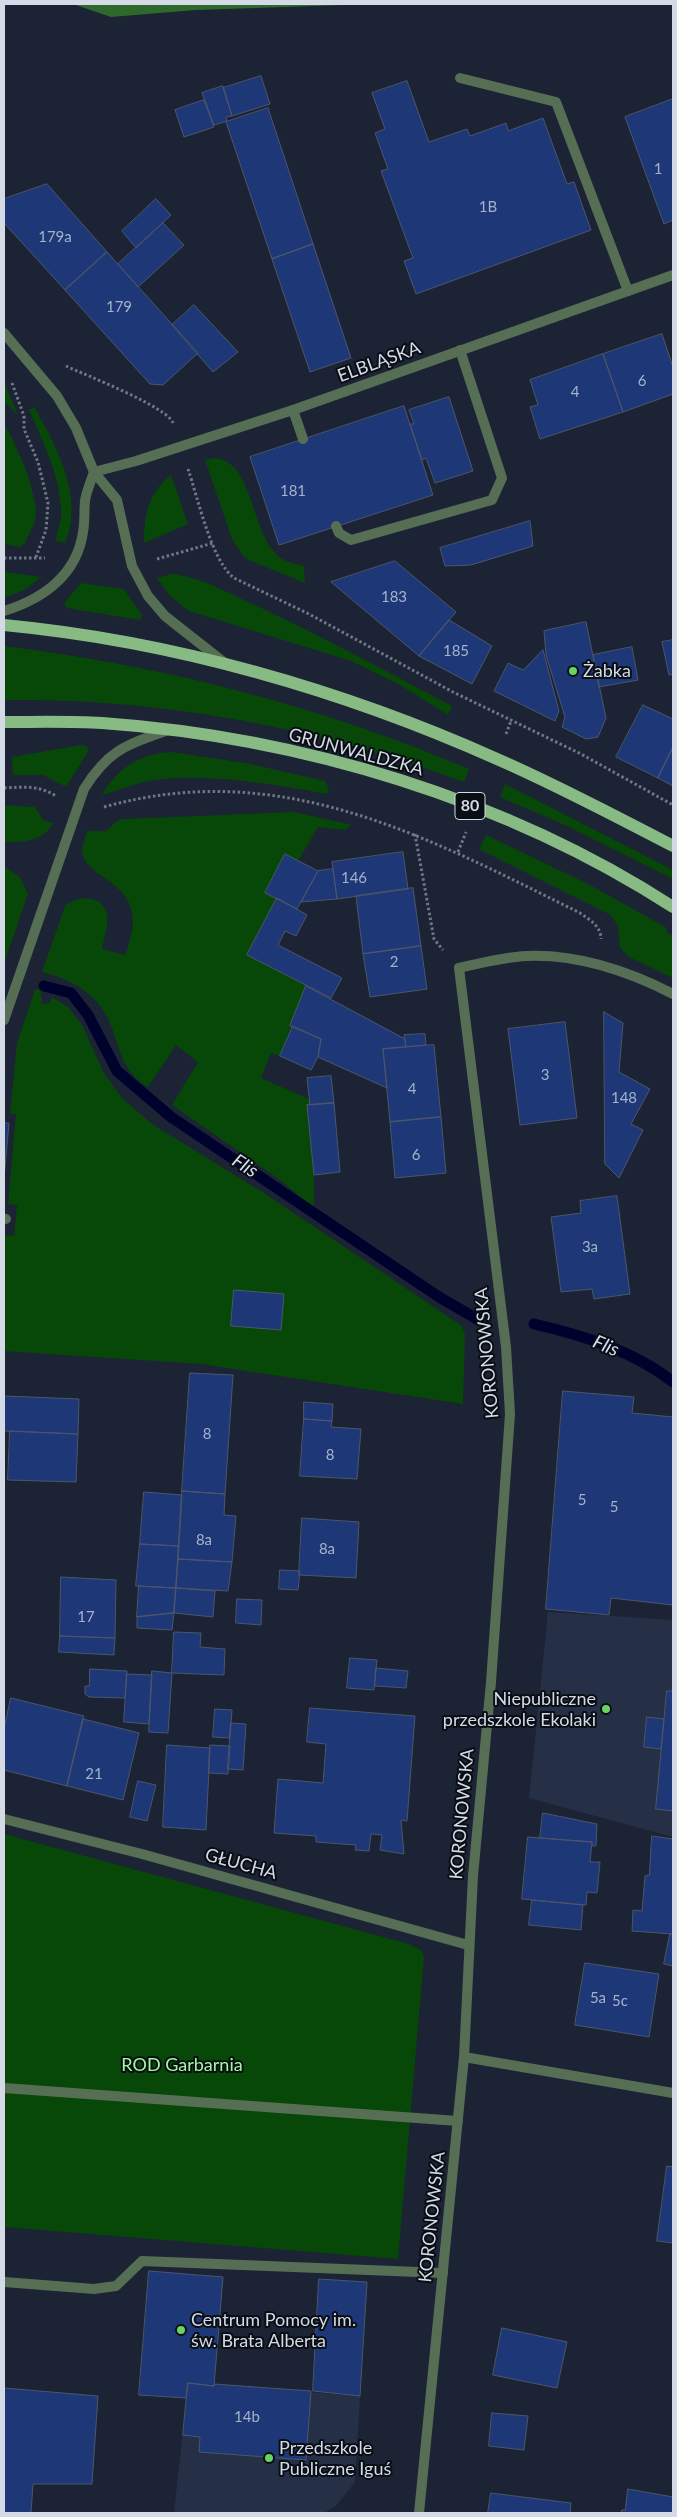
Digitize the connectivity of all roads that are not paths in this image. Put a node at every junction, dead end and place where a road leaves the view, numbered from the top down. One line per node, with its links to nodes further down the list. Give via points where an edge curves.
1 (460, 78): 3 (street, via 556,102)
2 (673, 275): 3 (street, ELBLĄSKA)
3 (628, 291): 5 (street, ELBLĄSKA)
4 (4, 333): 8 (street, via 57,396 76,428)
5 (460, 350): 6 (street, ELBLĄSKA); 9 (street, via 502,478 492,500 351,540 339,533)
6 (293, 410): 7 (street); 8 (street, ELBLĄSKA)
7 (304, 439)
8 (94, 472): 10 (street, via 85,500 83,532 73,563 57,584 40,596); 12 (street, via 117,500 132,566 148,596 165,616)
9 (336, 526)
10 (4, 611)
11 (4, 625): 12 (main road, via 128,644)
12 (228, 665): 15 (main road, via 331,695 439,734 524,771)
13 (4, 722): 14 (main road, GRUNWALDZKA / 80, via 102,723)
14 (169, 730): 16 (main road, GRUNWALDZKA / 80, via 305,755 445,796 557,844); 18 (street, via 124,746 100,766 84,789)
15 (673, 846)
16 (673, 907)
17 (673, 994): 20 (street, KORONOWSKA, via 627,973 584,961 526,956 459,968 506,1347 510,1414)
18 (4, 1020)
19 (4, 1818): 20 (street, GŁUCHA)
20 (468, 1945): 21 (street, KORONOWSKA)
21 (464, 2057): 23 (street); 24 (street, KORONOWSKA)
22 (4, 2088): 24 (street)
23 (673, 2093)
24 (458, 2121): 25 (street, KORONOWSKA)
25 (443, 2273): 26 (street, via 142,2261 116,2286 94,2289); 27 (street, KORONOWSKA)
26 (4, 2282)
27 (418, 2513)

